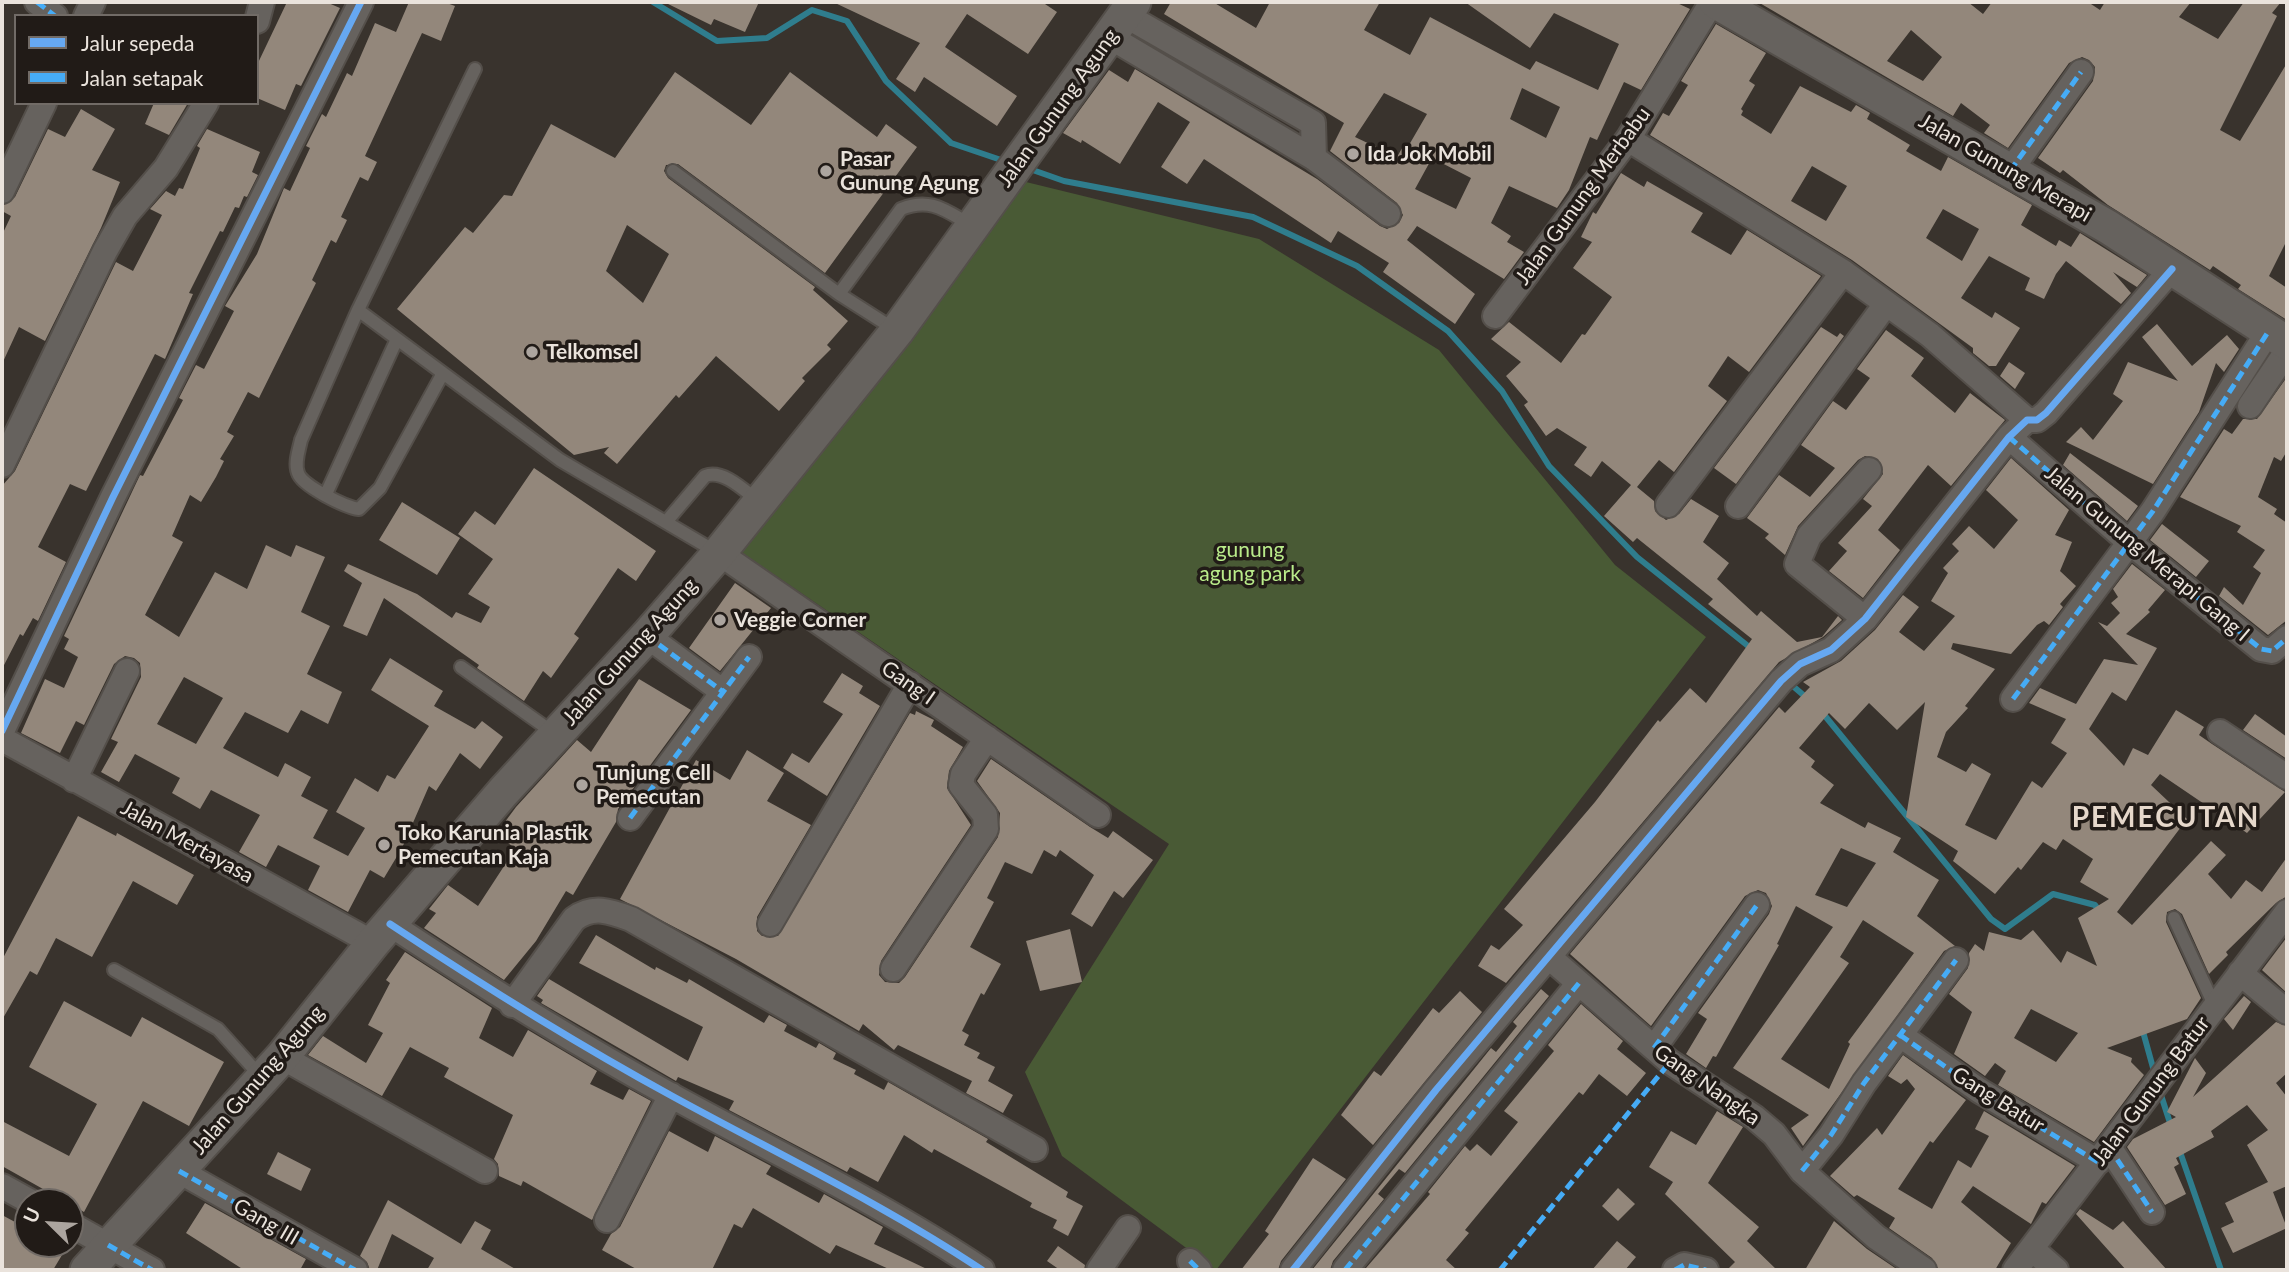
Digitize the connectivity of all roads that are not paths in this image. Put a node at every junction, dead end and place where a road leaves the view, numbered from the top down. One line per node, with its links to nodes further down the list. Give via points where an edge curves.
1 (37, 2): 4 (street)
2 (361, 2): 46 (street, via 113,497)
3 (1714, 2): 10 (street, Jalan Gunung Merbabu); 12 (main road, Jalan Gunung Merapi)
4 (52, 14)
5 (1123, 18): 14 (street, via 1313,123 1314,158); 15 (main road, Jalan Gunung Agung)
6 (475, 69): 20 (lane)
7 (2081, 72): 12 (street)
8 (43, 105): 13 (street)
9 (205, 105): 28 (street, via 166,168 125,216 105,251)
10 (1628, 139): 17 (street, Jalan Gunung Merapi Gang I); 21 (street, Jalan Gunung Merbabu)
11 (673, 171): 18 (lane)
12 (2010, 171): 16 (main road, Jalan Gunung Merapi)
13 (2, 191)
14 (1388, 214)
15 (973, 226): 18 (lane, via 935,205 916,203 901,209); 22 (main road, Jalan Gunung Agung)
16 (2172, 269): 24 (main road, Jalan Gunung Merapi); 27 (street, via 2046,413)
17 (1843, 272): 19 (street, Jalan Gunung Merapi Gang I); 32 (street)
18 (839, 293): 22 (lane)
19 (1886, 304): 27 (street, Jalan Gunung Merapi Gang I, via 1930,335); 33 (street)
20 (358, 310): 23 (lane); 30 (lane, via 296,461 304,483)
21 (1495, 316)
22 (897, 331): 31 (main road, Jalan Gunung Agung)
23 (397, 339): 25 (lane); 30 (lane)
24 (2281, 342): 26 (street); 35 (street)
25 (443, 373): 30 (lane, via 368,502 359,509); 34 (lane, via 560,460)
26 (2250, 406)
27 (2018, 429): 35 (street, Jalan Gunung Merapi Gang I); 37 (street)
28 (2, 465)
29 (1869, 470): 37 (street, via 1809,536 1797,564)
30 (326, 494)
31 (760, 502): 34 (lane, via 712,473); 36 (main road, Jalan Gunung Agung)
32 (1668, 505)
33 (1738, 506)
34 (666, 522): 36 (lane)
35 (2129, 542): 39 (street, Jalan Gunung Merapi Gang I, via 2261,649 2272,651); 45 (street)
36 (719, 553): 38 (main road, Jalan Gunung Agung); 43 (street, Gang I)
37 (1865, 620): 60 (street, via 1831,650 1800,664 1781,681)
38 (647, 636): 44 (street); 48 (main road, Jalan Gunung Agung)
39 (2287, 638)
40 (749, 657): 44 (street)
41 (461, 667): 48 (lane)
42 (127, 671): 52 (street)
43 (910, 684): 49 (street, Gang I); 58 (street)
44 (722, 691): 54 (street)
45 (2013, 699)
46 (2, 731)
47 (2220, 732): 51 (street)
48 (555, 734): 59 (main road, Jalan Gunung Agung)
49 (987, 738): 53 (street, Gang I); 62 (street, via 963,774 961,785 985,815 986,830)
50 (2, 739): 52 (street, Jalan Mertayasa)
51 (2287, 777)
52 (74, 779): 59 (street, Jalan Mertayasa)
53 (1098, 815)
54 (630, 818)
55 (1757, 905): 70 (street)
56 (2287, 912): 64 (street, Jalan Gunung Batur)
57 (2174, 918): 67 (lane)
58 (770, 924)
59 (382, 934): 66 (street, Jalan Mertayasa); 71 (main road, Jalan Gunung Agung)
60 (1549, 957): 65 (street, Gang Nangka); 89 (street, via 1411,1120)
61 (1955, 960): 69 (street)
62 (893, 969)
63 (114, 970): 71 (lane, via 218,1029)
64 (2240, 973): 67 (street, Jalan Gunung Batur); 68 (street)
65 (1579, 983): 70 (street, Gang Nangka); 90 (street)
66 (512, 1005): 72 (street, Jalan Mertayasa); 73 (street, via 574,919 586,910 608,911 631,919)
67 (2215, 1007): 74 (street, Jalan Gunung Batur)
68 (2287, 1012)
69 (1900, 1035): 74 (street, Gang Batur, via 1980,1091); 77 (street)
70 (1654, 1048): 77 (street, Gang Nangka, via 1754,1116)
71 (272, 1068): 75 (main road, Jalan Gunung Agung); 76 (street)
72 (671, 1095): 79 (street); 87 (street, Jalan Mertayasa, via 924,1231)
73 (1035, 1149)
74 (2104, 1155): 78 (street); 83 (street, Jalan Gunung Batur)
75 (179, 1171): 82 (main road, Jalan Gunung Agung); 86 (street, Gang III)
76 (485, 1171)
77 (1802, 1171): 93 (street, Gang Nangka, via 1876,1237)
78 (2152, 1212)
79 (607, 1220)
80 (1128, 1228): 88 (street)
81 (84, 1232): 82 (street)
82 (108, 1245): 84 (main road, Jalan Gunung Agung); 85 (street)
83 (2032, 1249): 94 (street, Jalan Gunung Batur); 95 (street)
84 (87, 1270)
85 (152, 1270)
86 (355, 1270)
87 (982, 1270)
88 (1099, 1270)
89 (1293, 1270)
90 (1345, 1270)
91 (1675, 1270): 92 (street, via 1684,1265)
92 (1706, 1270)
93 (1924, 1270)
94 (2015, 1270)
95 (2056, 1270)

